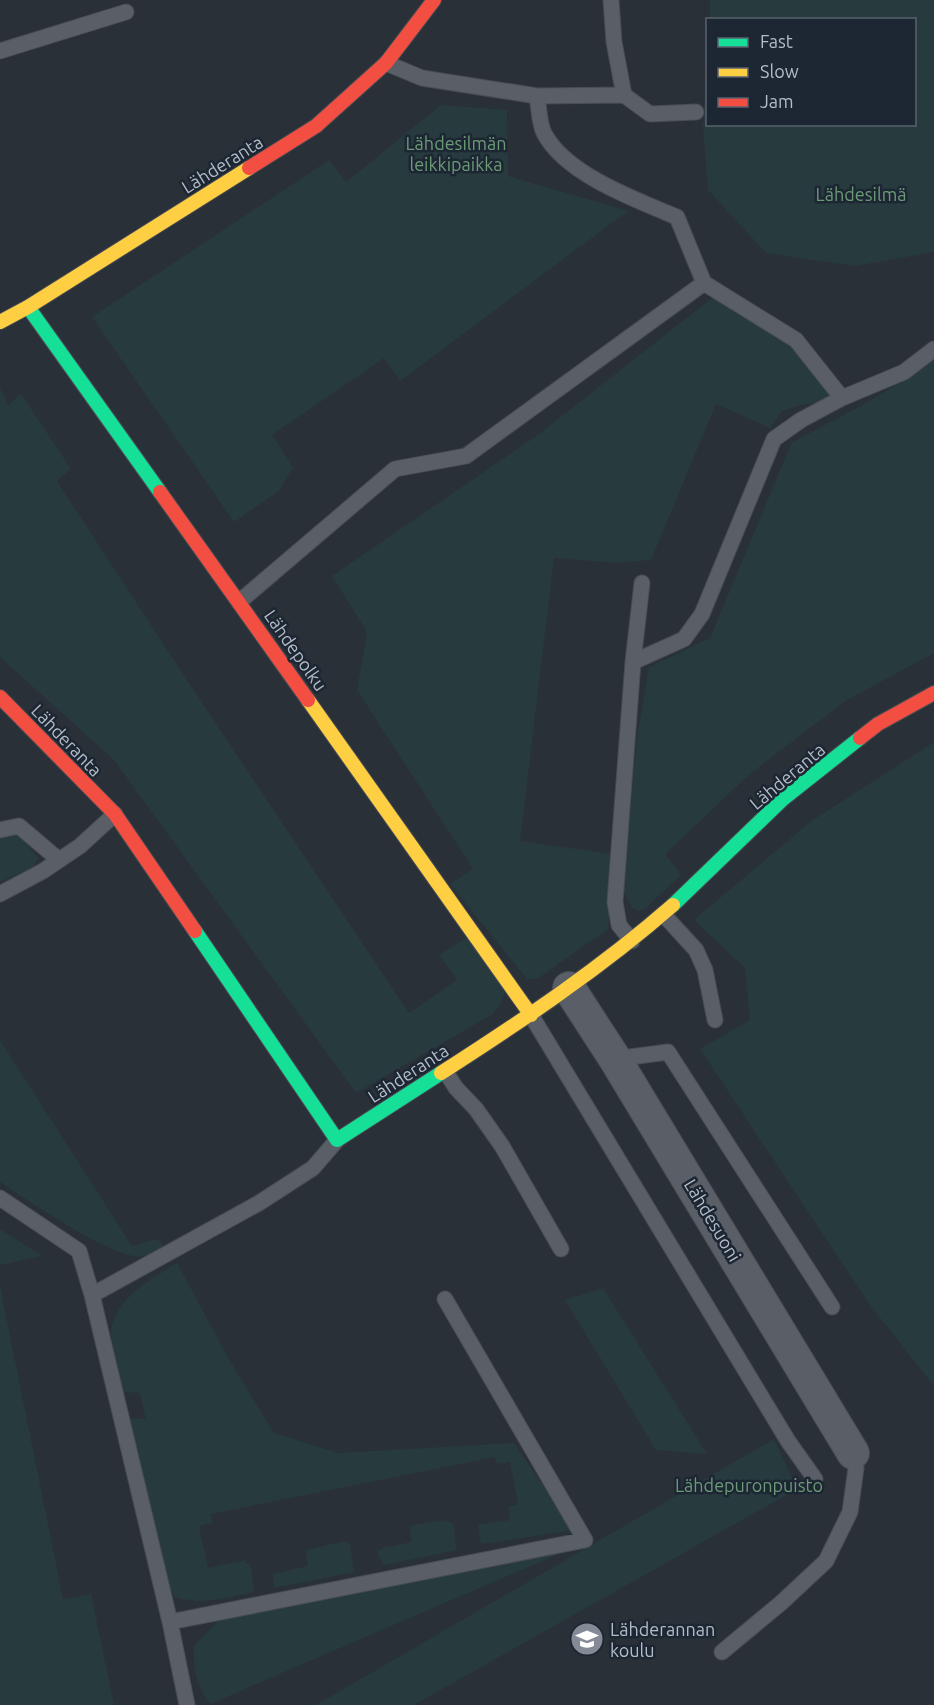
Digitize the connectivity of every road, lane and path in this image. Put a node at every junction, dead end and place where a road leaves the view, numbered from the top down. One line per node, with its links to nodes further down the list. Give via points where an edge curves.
1 (434, 0): 5 (street, Lähderanta)
2 (611, 0): 6 (lane)
3 (126, 12): 4 (lane)
4 (0, 51)
5 (386, 63): 7 (lane, via 422,78); 11 (street, Lähderanta, via 316,126)
6 (624, 95): 7 (lane); 8 (lane, via 650,114)
7 (537, 96): 9 (lane, via 543,132 576,168 677,217)
8 (696, 112)
9 (704, 283): 14 (lane, via 796,340); 16 (lane, via 466,456 395,469)
10 (0, 299): 12 (lane)
11 (28, 307): 12 (street, Lähderanta); 16 (street, Lähdepolku)
12 (6, 320)
13 (934, 349): 14 (lane, via 904,372)
14 (842, 398): 17 (lane, via 774,439 702,614 684,639)
15 (642, 583): 17 (lane)
16 (238, 602): 27 (street, Lähdepolku)
17 (633, 662): 25 (lane, via 615,902 619,925)
18 (934, 693): 24 (street, Lähderanta, via 878,724 783,799)
19 (0, 697): 20 (street, Lähderanta)
20 (115, 814): 22 (lane); 31 (street, Lähderanta)
21 (0, 830): 22 (lane, via 19,826)
22 (59, 860): 23 (lane)
23 (0, 894)
24 (663, 914): 25 (street, Lähderanta); 28 (lane, via 696,950 705,969)
25 (632, 941): 26 (street, Lähderanta)
26 (570, 988): 27 (street, Lähderanta); 29 (street, Lähdesuoni)
27 (531, 1015): 30 (street, Lähderanta); 38 (lane, via 788,1441)
28 (715, 1020)
29 (615, 1059): 36 (lane, via 668,1052); 37 (street, Lähdesuoni)
30 (445, 1071): 31 (street, Lähderanta); 33 (lane, via 502,1146)
31 (337, 1140): 34 (lane, via 313,1168 259,1203)
32 (0, 1198): 34 (lane, via 79,1251)
33 (561, 1249)
34 (92, 1295): 39 (lane)
35 (445, 1299): 39 (lane, via 585,1540)
36 (832, 1307)
37 (853, 1453): 40 (lane, via 856,1468 850,1512 826,1561)
38 (815, 1479)
39 (170, 1622): 41 (lane)
40 (722, 1652)
41 (187, 1705)

